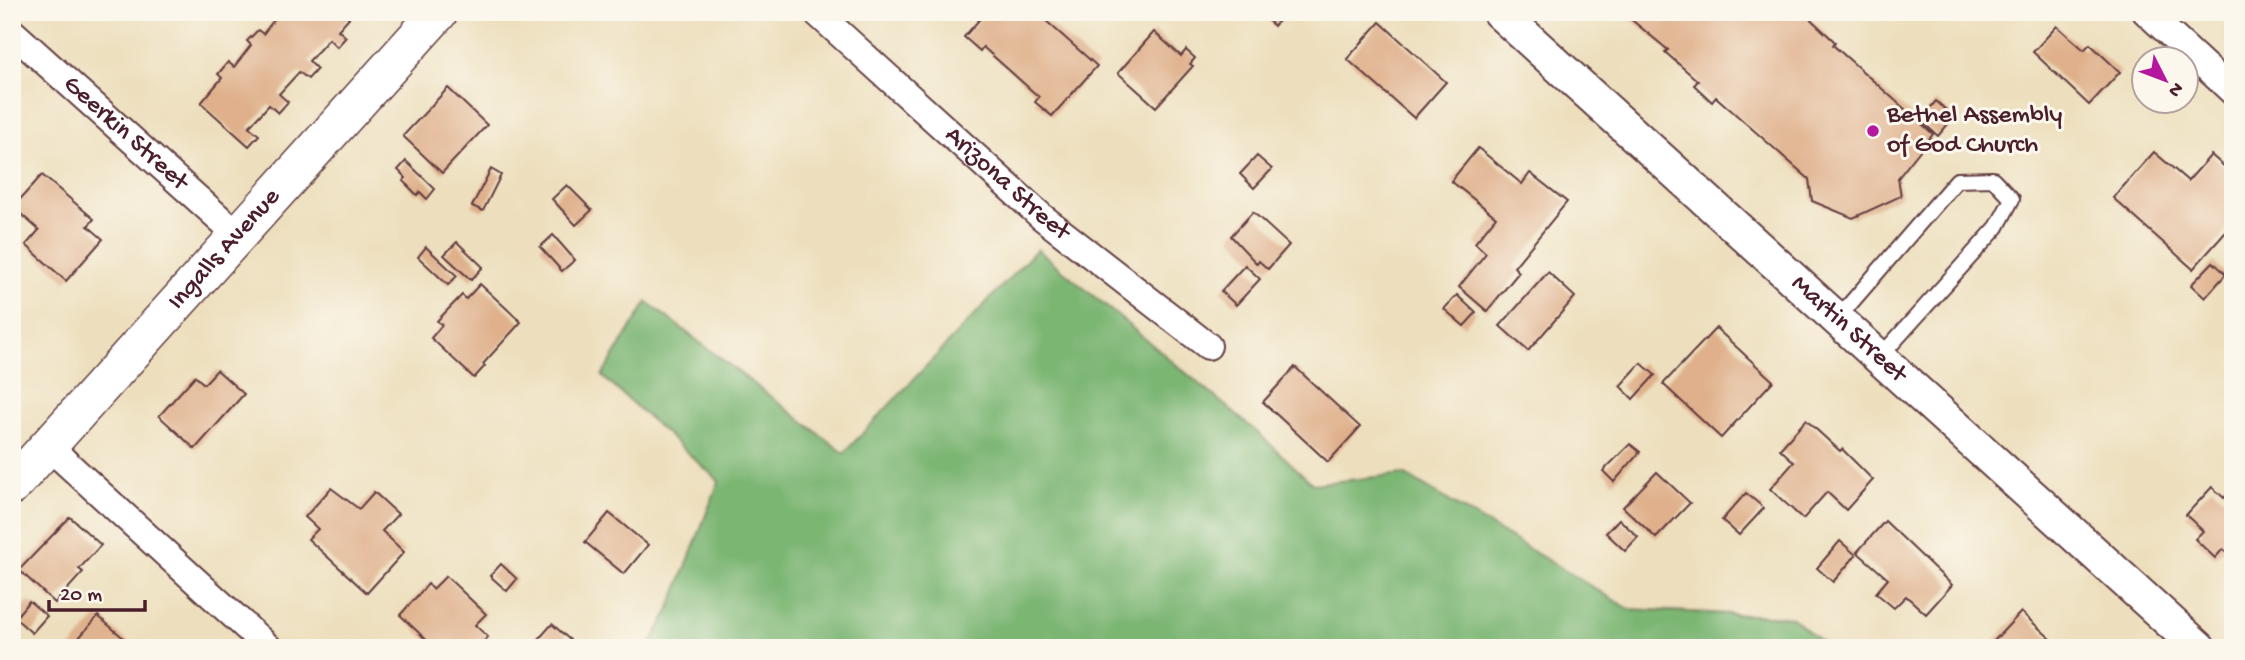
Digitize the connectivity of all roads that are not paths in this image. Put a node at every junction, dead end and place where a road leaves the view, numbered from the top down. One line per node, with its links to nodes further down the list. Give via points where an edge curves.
1 (439, 12): 7 (main road, Ingalls Avenue)
2 (816, 12): 9 (street, Arizona Street, via 1042,217)
3 (1499, 12): 8 (street, Martin Street)
4 (2146, 12): 6 (street)
5 (12, 32): 7 (street, Geerkin Street)
6 (2233, 92)
7 (239, 236): 11 (main road, Ingalls Avenue)
8 (1837, 319): 10 (street, Martin Street); 10 (lane, via 1957,180 1993,179 2012,199 1997,227)
9 (1208, 346)
10 (1880, 358): 14 (street, Martin Street)
11 (48, 446): 12 (main road, Ingalls Avenue); 13 (street)
12 (12, 486)
13 (269, 648)
14 (2199, 648)

